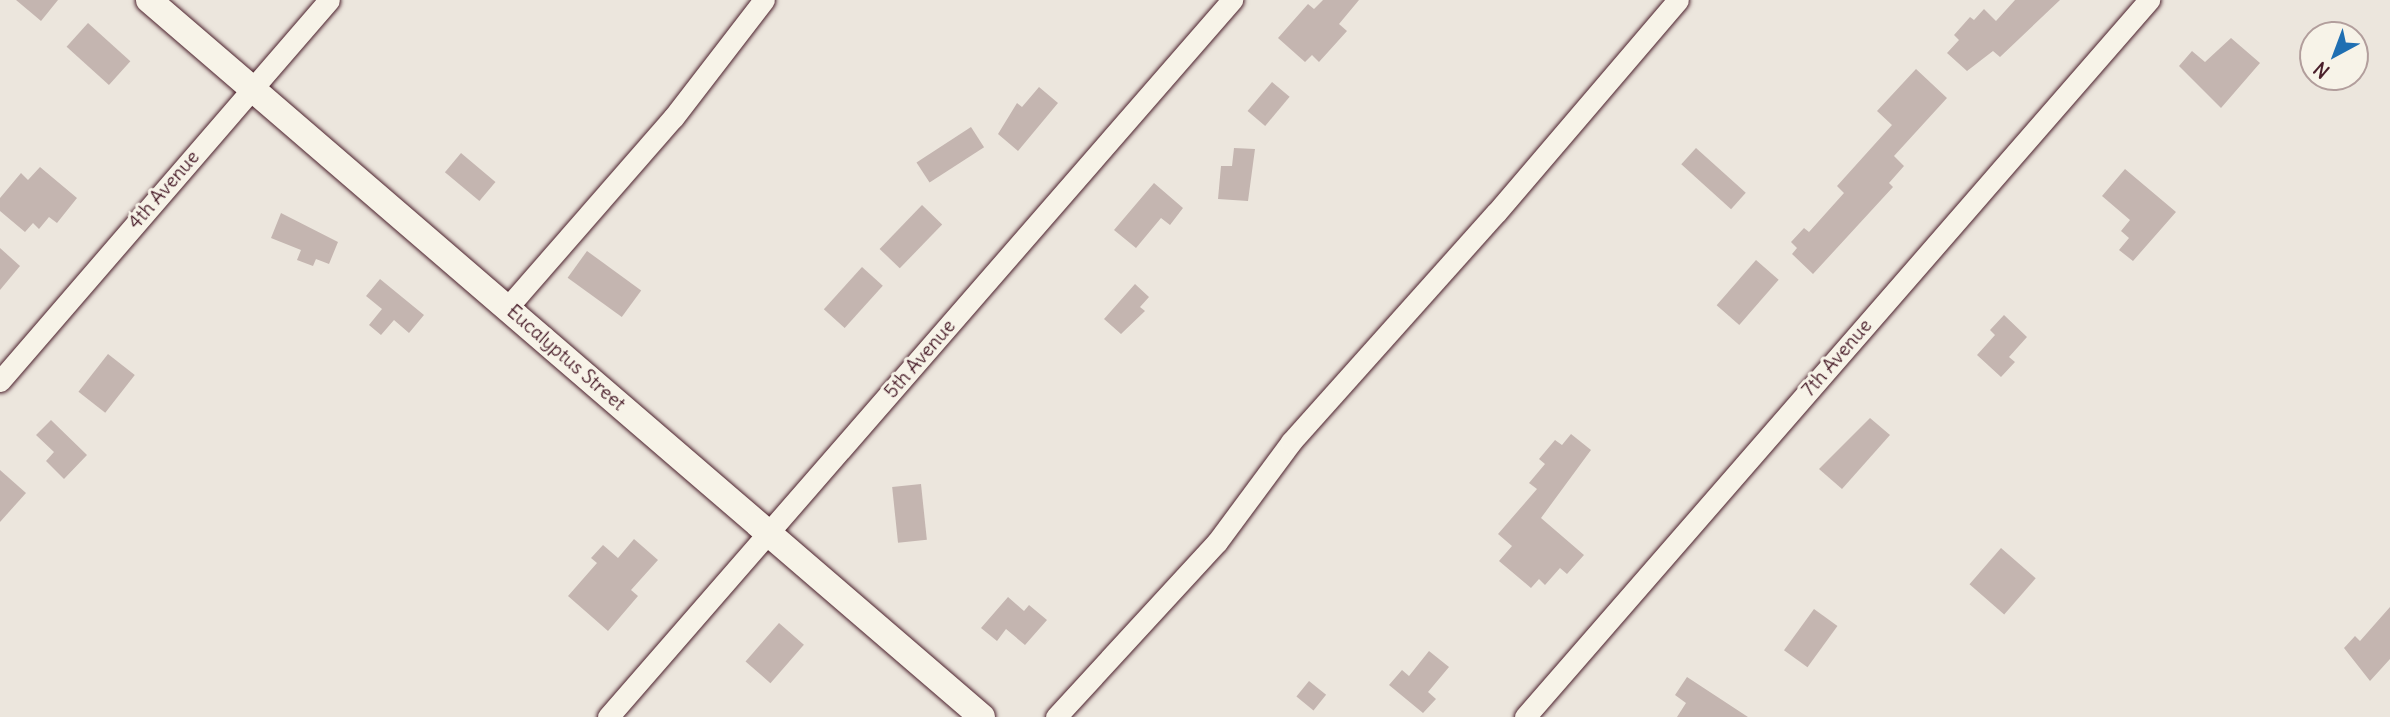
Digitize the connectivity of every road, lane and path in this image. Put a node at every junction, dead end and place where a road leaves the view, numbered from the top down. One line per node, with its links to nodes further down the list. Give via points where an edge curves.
1 (149, 0): 7 (main road, Eucalyptus Street)
2 (329, 0): 7 (street, 4th Avenue)
3 (764, 0): 8 (street, via 673,118)
4 (1232, 0): 10 (street, 5th Avenue)
5 (1678, 0): 13 (street, via 1496,214 1291,442 1217,542)
6 (2149, 0): 14 (street, 7th Avenue)
7 (251, 88): 8 (main road, Eucalyptus Street); 9 (street, 4th Avenue)
8 (507, 308): 10 (main road, Eucalyptus Street)
9 (0, 381)
10 (767, 531): 11 (street, 5th Avenue); 12 (main road, Eucalyptus Street)
11 (608, 717)
12 (982, 717)
13 (1056, 717)
14 (1525, 717)

